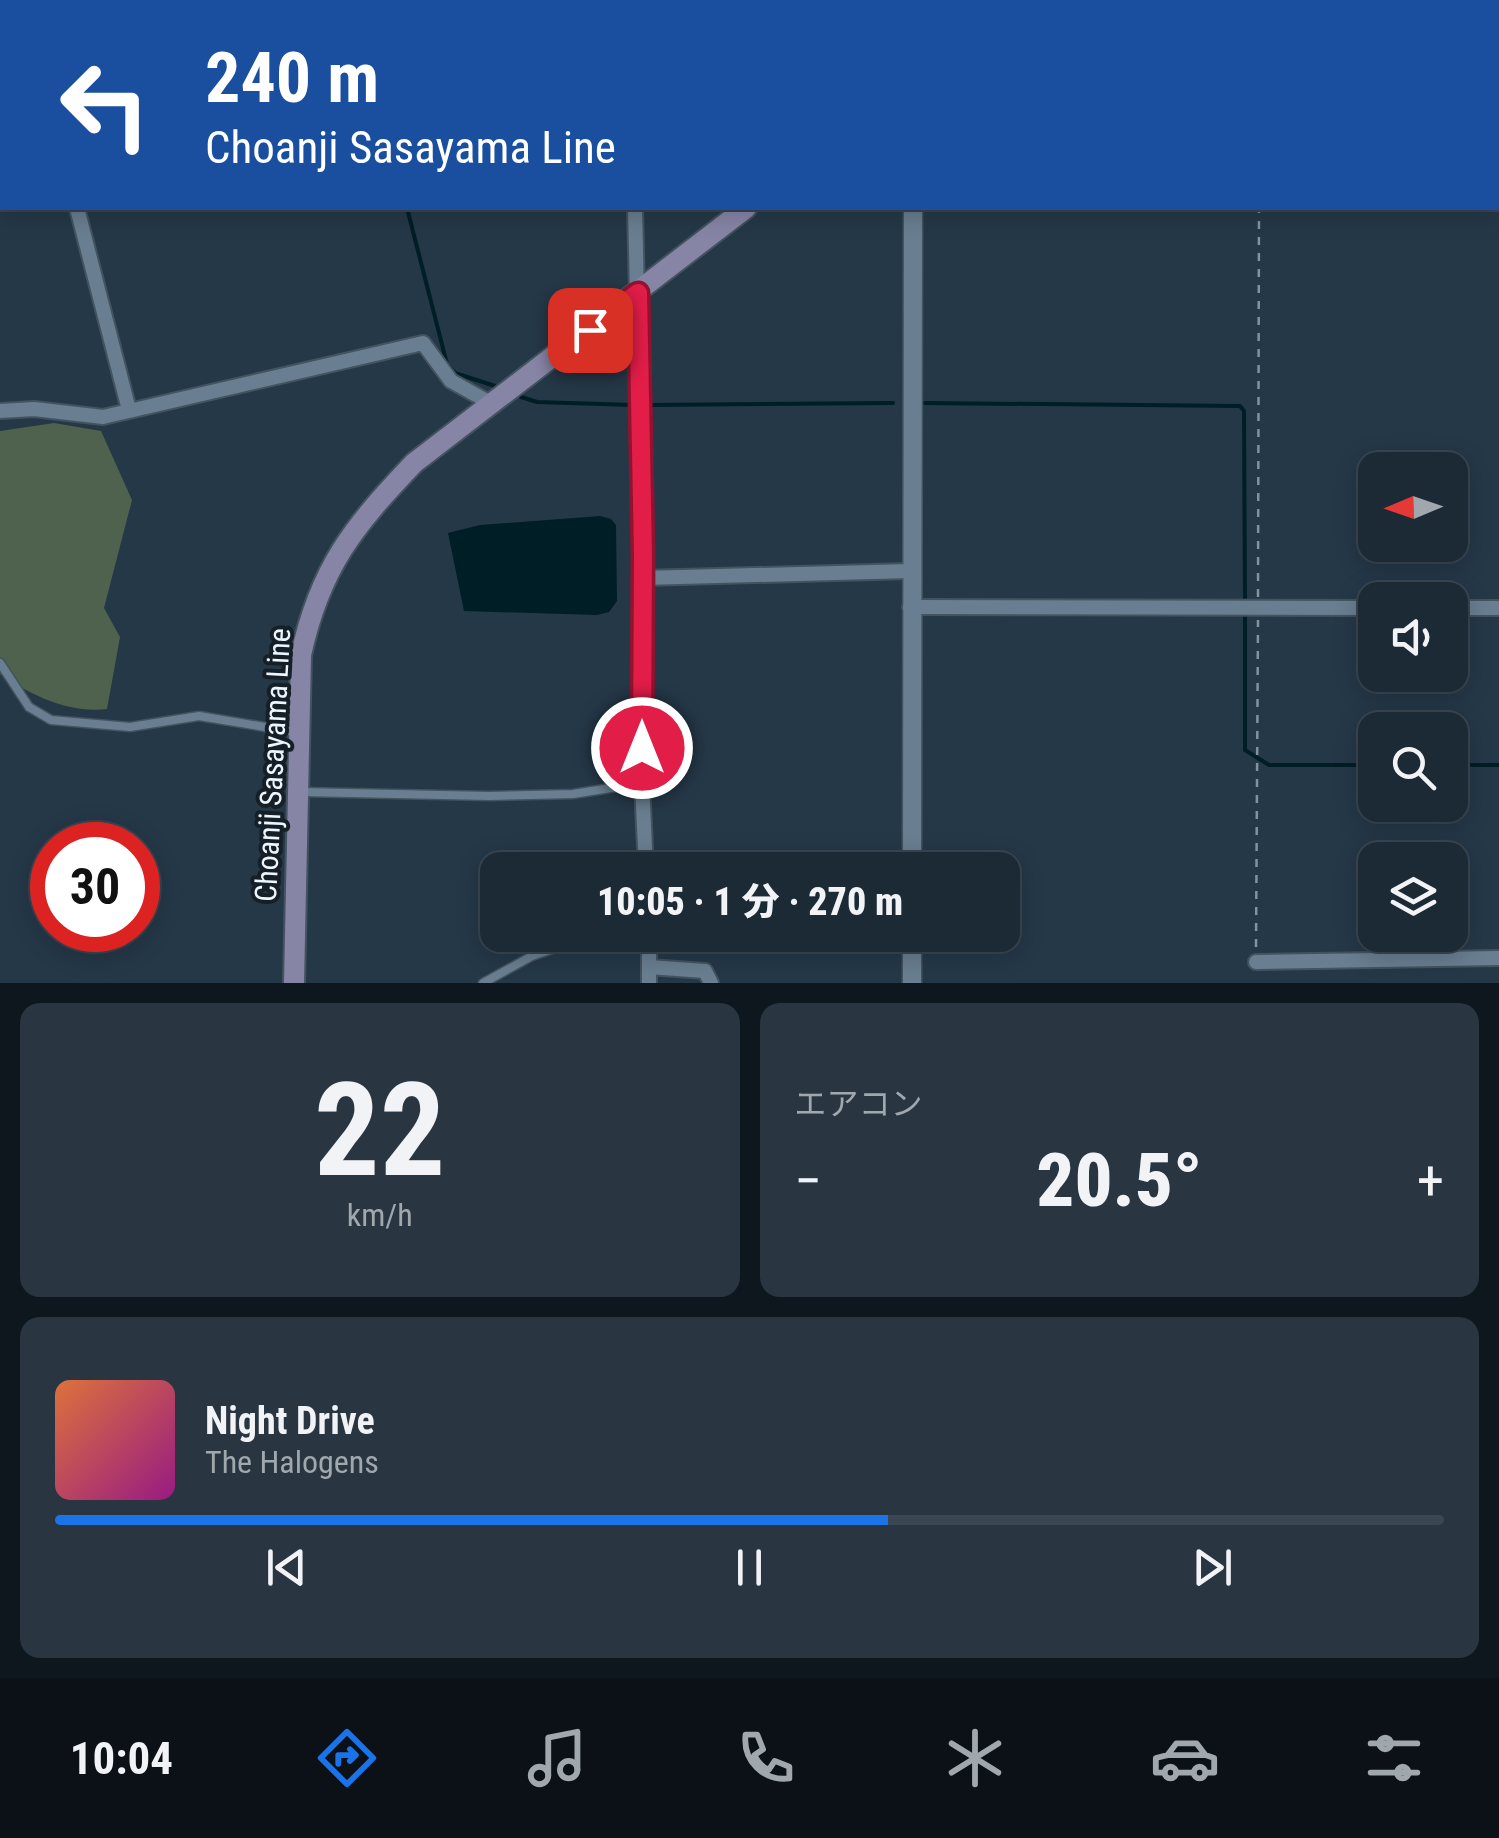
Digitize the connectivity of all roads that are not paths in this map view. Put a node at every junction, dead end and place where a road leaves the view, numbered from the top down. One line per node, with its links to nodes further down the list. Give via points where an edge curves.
1 (78, 210): 7 (street)
2 (634, 210): 5 (street)
3 (743, 210): 5 (main road, Choanji Sasayama Line)
4 (913, 210): 9 (street)
5 (638, 293): 6 (main road, Choanji Sasayama Line); 10 (street)
6 (494, 405): 7 (street, via 451,382 423,343); 16 (main road, Choanji Sasayama Line, via 414,463 341,547 310,612)
7 (129, 410): 8 (street, via 103,417)
8 (0, 411)
9 (910, 572): 10 (street); 11 (street)
10 (643, 578): 17 (street)
11 (910, 607): 12 (street); 20 (street)
12 (1358, 608)
13 (1468, 608): 14 (street)
14 (1499, 608)
15 (0, 663): 16 (lane, via 29,707 51,720 130,726 199,716)
16 (300, 732): 18 (main road, Choanji Sasayama Line)
17 (642, 783): 18 (lane, via 539,795); 19 (street)
18 (298, 792): 26 (main road, Choanji Sasayama Line)
19 (645, 852)
20 (912, 852)
21 (544, 952): 27 (lane)
22 (912, 952): 29 (street)
23 (1499, 958): 24 (street)
24 (1256, 962)
25 (649, 975): 28 (street, via 705,971)
26 (294, 983)
27 (482, 983)
28 (711, 983)
29 (912, 983)

